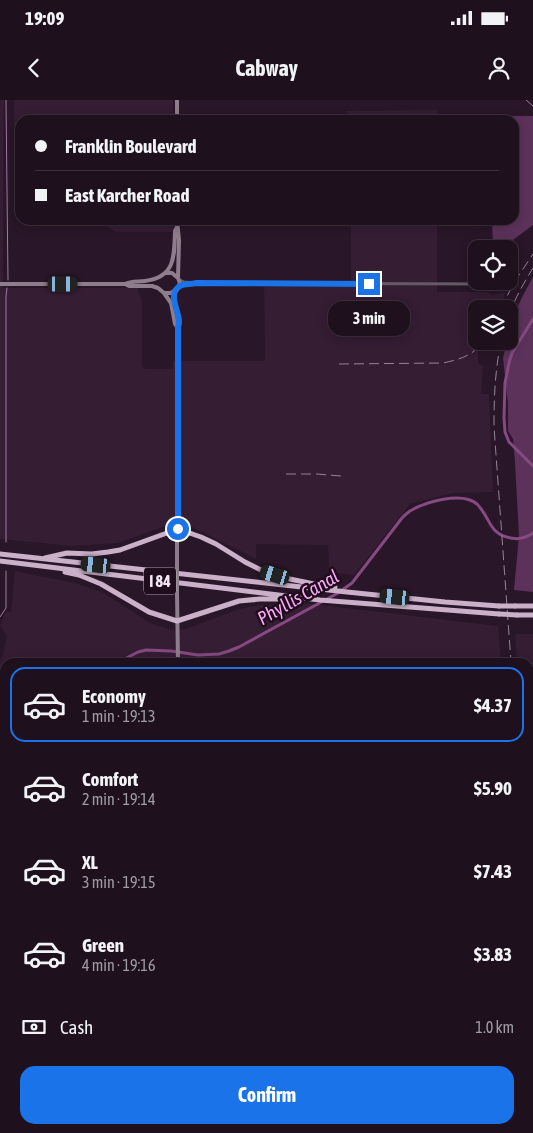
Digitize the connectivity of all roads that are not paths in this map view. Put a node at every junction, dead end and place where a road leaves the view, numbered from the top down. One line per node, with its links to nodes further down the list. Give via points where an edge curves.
1 (177, 100): 2 (main road)
2 (177, 115)
3 (176, 225): 5 (main road, via 173,261)
4 (177, 225): 6 (main road)
5 (163, 274): 6 (main road, via 172,273); 9 (main road, via 147,281); 11 (main road)
6 (179, 279): 7 (street); 12 (main road)
7 (196, 283): 10 (street); 12 (street)
8 (0, 284): 9 (main road)
9 (125, 284): 11 (main road)
10 (468, 284)
11 (158, 288): 13 (main road)
12 (177, 289): 13 (main road, via 169,294); 14 (main road, via 174,297)
13 (164, 292): 14 (main road)
14 (178, 327): 15 (main road)
15 (178, 529): 17 (highway, via 120,550 92,554 67,552); 19 (highway, via 216,544 265,572); 23 (main road, bridge)
16 (0, 554): 17 (highway, I 84)
17 (40, 559): 19 (highway, I 84)
18 (0, 561): 20 (highway, I 84); 23 (highway, via 79,575 102,584 150,612)
19 (335, 589): 21 (highway, bridge, via 499,606)
20 (320, 600): 22 (highway, I 84, bridge); 23 (highway, via 239,601)
21 (533, 606)
22 (533, 615)
23 (177, 621): 24 (main road)
24 (178, 658)

